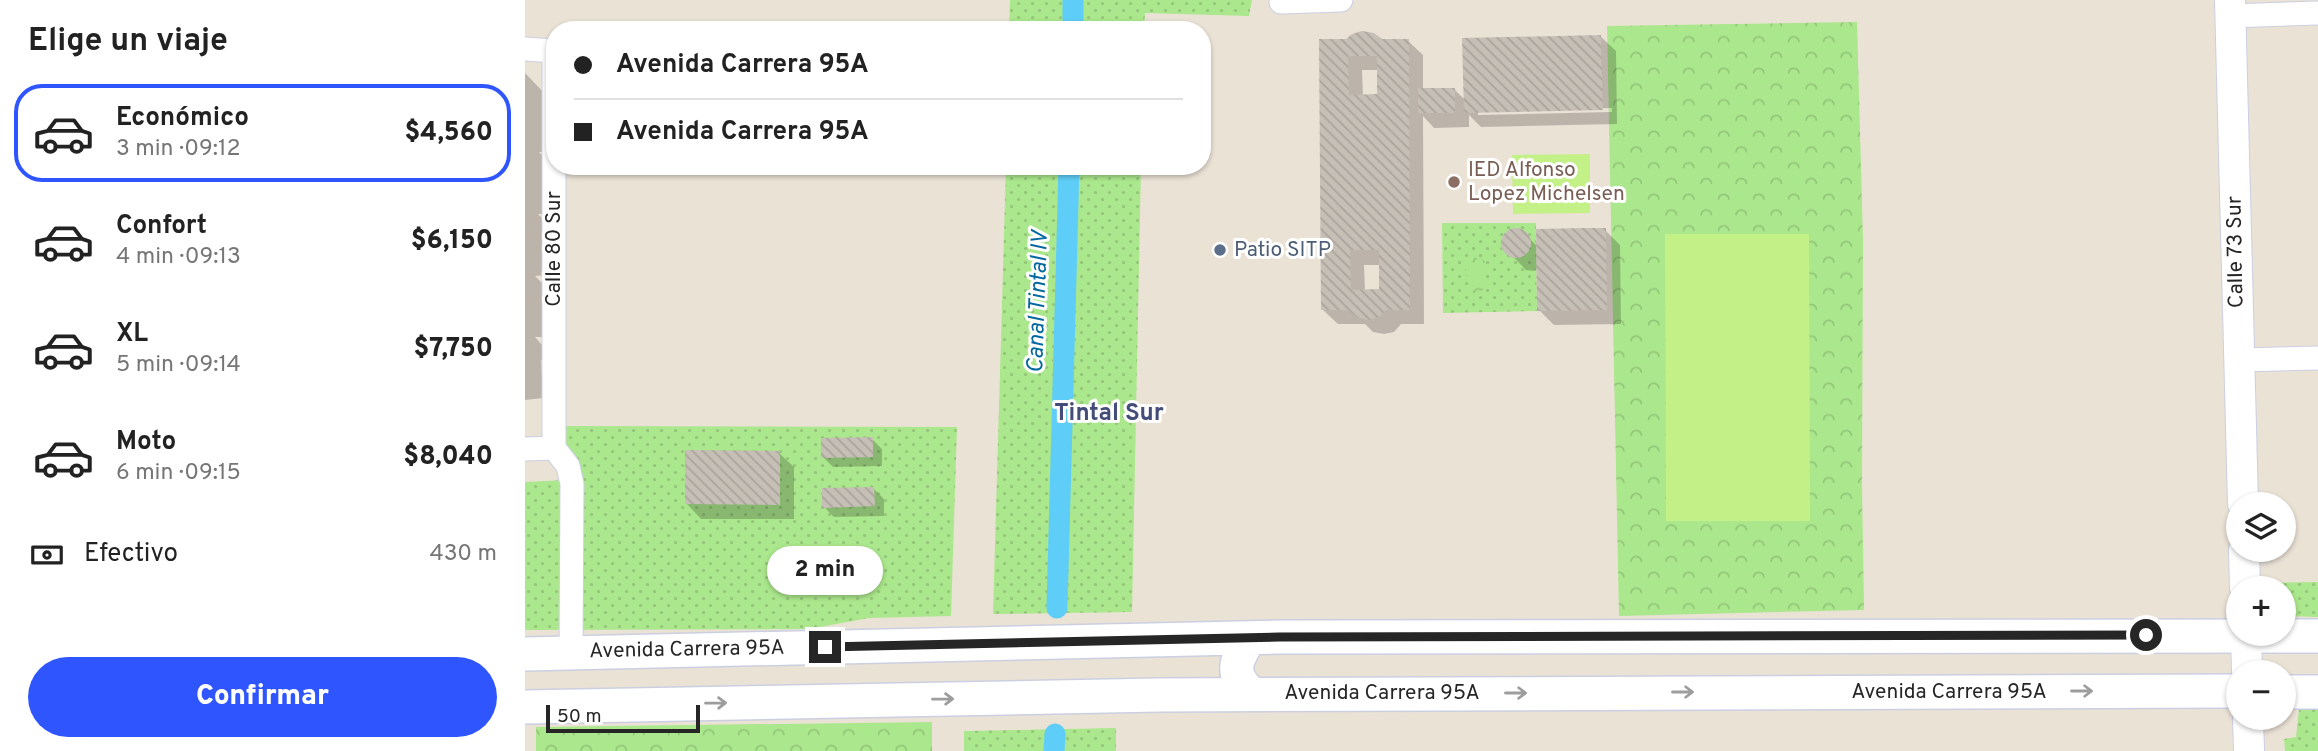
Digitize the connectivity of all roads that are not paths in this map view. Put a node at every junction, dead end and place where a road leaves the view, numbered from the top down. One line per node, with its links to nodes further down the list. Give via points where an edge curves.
1 (1341, 0): 2 (street)
2 (1281, 2)
3 (2230, 8): 4 (street); 9 (street, Calle 73 Sur)
4 (2318, 13)
5 (525, 49): 6 (street)
6 (546, 50)
7 (554, 175): 10 (street, Calle 80 Sur)
8 (2318, 358): 9 (street)
9 (2239, 360): 12 (street, Calle 73 Sur)
10 (554, 447): 11 (street); 18 (street, via 568,466 572,484)
11 (525, 449)
12 (2243, 492)
13 (2226, 634): 16 (main road, Avenida Carrera 95A)
14 (2296, 635): 15 (main road, Avenida Carrera 95A)
15 (2318, 636)
16 (1249, 638): 17 (main road, Avenida Carrera 95A); 23 (main road, via 1236,671)
17 (1161, 639): 18 (main road, Avenida Carrera 95A); 24 (main road, via 1175,662 1168,686)
18 (571, 653): 19 (main road, Avenida Carrera 95A)
19 (525, 654)
20 (2226, 691): 23 (main road, Avenida Carrera 95A, one-way to 20)
21 (2296, 692): 22 (main road)
22 (2318, 692)
23 (1252, 694): 24 (main road, Avenida Carrera 95A)
24 (1159, 695): 25 (main road, Avenida Carrera 95A, one-way to 24)
25 (525, 707)
26 (2248, 730): 27 (street)
27 (2249, 751)

